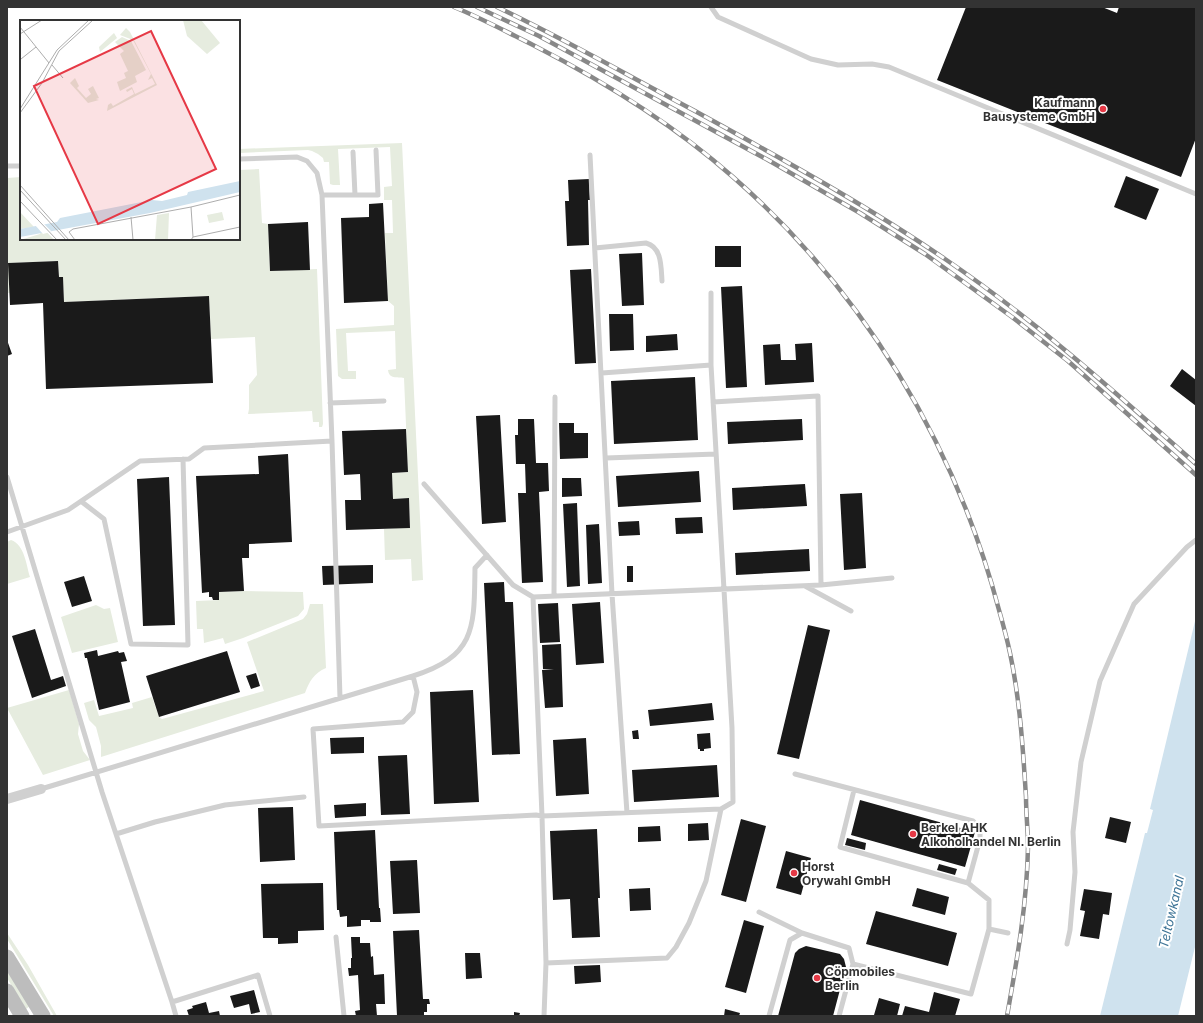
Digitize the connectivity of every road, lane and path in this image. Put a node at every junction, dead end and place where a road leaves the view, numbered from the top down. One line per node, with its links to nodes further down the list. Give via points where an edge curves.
1 (711, 7): 8 (lane, via 718,17 811,59 838,65 872,64 889,67)
2 (376, 150): 10 (lane, via 378,195)
3 (353, 152): 10 (lane)
4 (590, 155): 11 (lane)
5 (240, 158): 9 (lane, via 297,157 307,161 317,173)
6 (7, 166): 7 (lane)
7 (20, 166)
8 (1196, 194)
9 (322, 195): 10 (lane); 19 (lane)
10 (355, 195)
11 (595, 248): 12 (lane, via 650,244 659,256); 15 (lane)
12 (662, 281)
13 (711, 293): 14 (lane)
14 (711, 365): 15 (lane); 18 (lane)
15 (602, 373): 22 (lane)
16 (555, 397): 36 (lane)
17 (384, 401): 19 (lane)
18 (713, 402): 21 (lane); 32 (lane, via 818,396)
19 (330, 403): 20 (lane)
20 (332, 442): 23 (lane, via 204,448 190,459); 40 (lane)
21 (716, 454): 22 (lane); 34 (lane)
22 (606, 458): 35 (lane)
23 (183, 459): 26 (lane, via 140,461); 26 (lane, via 188,645 131,644 104,519)
24 (7, 477): 27 (lane)
25 (424, 484): 30 (lane)
26 (82, 502): 27 (lane)
27 (23, 528): 28 (lane); 41 (lane)
28 (7, 532)
29 (1196, 540): 57 (lane, via 1134,604 1100,681 1081,762 1073,832 1075,872)
30 (487, 555): 37 (lane, via 513,585); 39 (lane, via 475,568 473,618 464,645 447,661)
31 (892, 578): 32 (lane)
32 (821, 585): 33 (lane)
33 (804, 586): 34 (lane); 38 (lane)
34 (724, 589): 35 (lane); 47 (lane, via 732,728 733,802)
35 (612, 594): 36 (lane); 48 (lane)
36 (554, 596): 37 (lane)
37 (533, 597): 49 (lane)
38 (851, 611)
39 (413, 676): 40 (lane); 49 (lane, via 417,692 414,712 403,722 313,729 319,826)
40 (340, 698): 41 (lane)
41 (96, 772): 43 (lane); 50 (lane)
42 (795, 774): 44 (lane)
43 (41, 789): 46 (street)
44 (854, 790): 51 (lane, via 973,821 980,828 980,838); 51 (lane, via 840,847)
45 (304, 797): 50 (lane, via 225,805)
46 (7, 800)
47 (722, 809): 48 (lane); 59 (lane, via 706,881 689,923 667,958)
48 (627, 813): 49 (lane)
49 (542, 816): 59 (lane)
50 (116, 834): 62 (lane)
51 (968, 883): 53 (lane, via 989,900)
52 (759, 912): 54 (lane)
53 (988, 929): 55 (lane); 60 (lane, via 971,994)
54 (802, 933): 60 (lane, via 849,948); 68 (lane, via 790,940)
55 (1008, 933)
56 (336, 937): 66 (lane)
57 (1067, 944)
58 (7, 957): 63 (main road)
59 (546, 962): 67 (lane)
60 (854, 964): 69 (lane)
61 (7, 990): 63 (main road)
62 (172, 1002): 64 (lane); 65 (lane, via 258,975)
63 (31, 1013)
64 (176, 1016)
65 (270, 1016)
66 (344, 1016)
67 (544, 1016)
68 (769, 1016)
69 (839, 1016)

